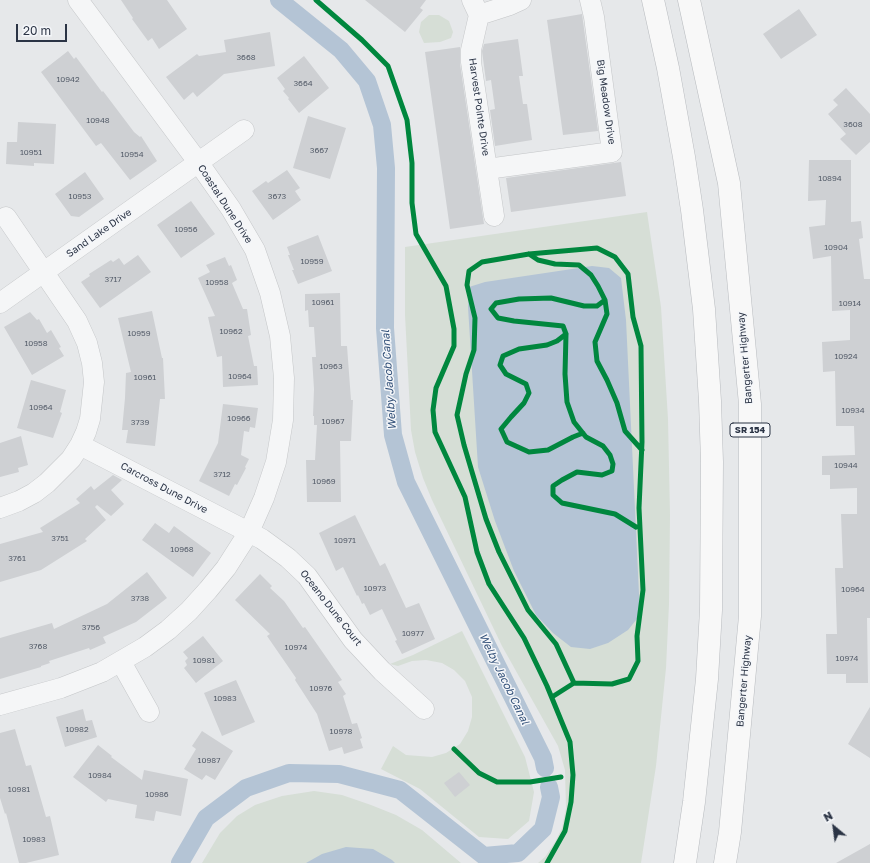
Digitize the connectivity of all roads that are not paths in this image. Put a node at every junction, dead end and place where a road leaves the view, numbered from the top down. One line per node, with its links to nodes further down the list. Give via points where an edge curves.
1 (78, 0): 8 (street, Coastal Dune Drive)
2 (521, 0): 6 (street, via 510,5)
3 (590, 0): 9 (street, Big Meadow Drive, via 612,152)
4 (653, 0): 21 (highway, via 668,68 693,218 704,309 710,401 711,610 707,679)
5 (689, 0): 22 (highway, Bangerter Highway / SR 154, via 728,183 750,404 750,616)
6 (475, 8): 9 (street, Harvest Pointe Drive, via 471,55)
7 (244, 130): 8 (street, Sand Lake Drive)
8 (198, 162): 12 (street, Sand Lake Drive); 16 (street, Coastal Dune Drive, via 231,209 255,250 270,293 280,336 284,378 283,420 278,455 264,498)
9 (487, 169): 10 (street, Harvest Pointe Drive)
10 (494, 216)
11 (6, 218): 12 (street)
12 (44, 272): 13 (street, Sand Lake Drive); 14 (street, via 77,321 87,343 92,363 93,400 90,419)
13 (0, 303)
14 (80, 445): 15 (street, via 71,459 47,483 19,501); 16 (street, Carcross Dune Drive)
15 (0, 508)
16 (248, 532): 17 (street, Coastal Dune Drive, via 226,568 189,611); 19 (street, Oceano Dune Court, via 276,548 298,567 353,640 382,671)
17 (121, 662): 18 (street, Coastal Dune Drive, via 82,681); 20 (street)
18 (0, 705)
19 (424, 709)
20 (149, 712)
21 (685, 863)
22 (725, 863)

